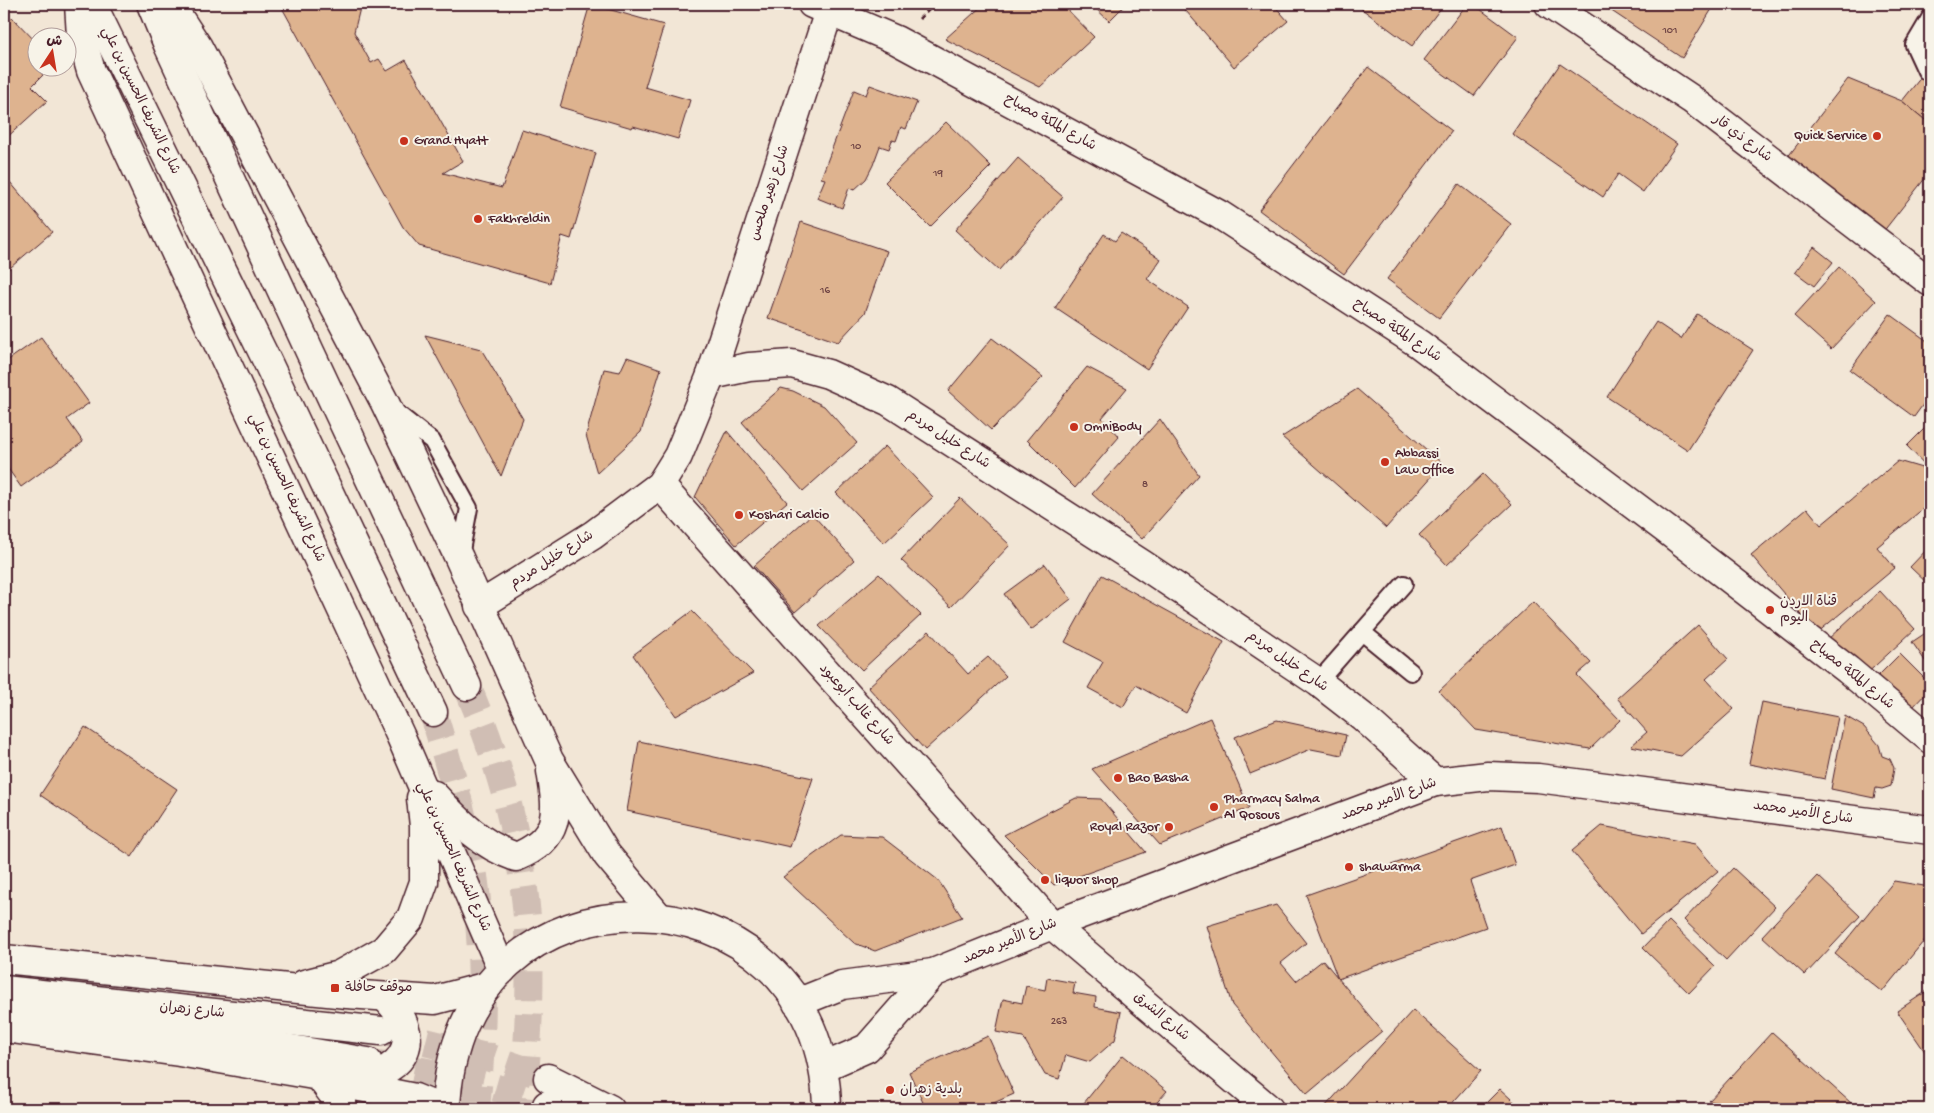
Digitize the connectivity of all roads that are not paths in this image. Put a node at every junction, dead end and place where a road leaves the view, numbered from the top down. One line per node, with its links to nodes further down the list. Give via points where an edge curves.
1 (79, 4): 21 (street, شارع الشريف الحسين بن علي, via 81,36 91,70)
2 (92, 4): 18 (street, شارع الشريف الحسين بن علي, via 263,352)
3 (151, 4): 17 (street)
4 (170, 4): 13 (street, via 198,47 385,404)
5 (1549, 4): 9 (street, شارع ذي قار, via 1691,99)
6 (824, 6): 10 (street, شارع زهير ملحس); 19 (street, شارع الملكة مصباح, via 896,40 1220,215 1419,344 1848,670)
7 (1930, 18): 8 (lane, via 1914,44)
8 (1926, 71)
9 (1930, 282)
10 (711, 375): 11 (street, شارع خليل مردم, via 678,456); 16 (street, شارع خليل مردم, via 749,367 792,364 828,374 888,402 1142,564)
11 (660, 485): 13 (street, شارع خليل مردم, via 593,535); 25 (street, شارع غالب أبوعبود)
12 (1404, 584): 14 (lane)
13 (479, 606): 20 (street)
14 (1362, 632): 15 (lane); 16 (lane)
15 (1411, 672)
16 (1318, 682): 22 (street, شارع خليل مردم)
17 (467, 686)
18 (433, 712)
19 (1930, 739)
20 (549, 760): 21 (street, via 556,798 551,830 531,851 516,857 480,840); 24 (street, via 607,855)
21 (419, 779): 28 (street, شارع الشريف الحسين بن علي); 29 (street, via 424,826 424,882 411,918 384,950 367,960 339,974)
22 (1436, 782): 23 (street, شارع الأمير محمد, via 1488,776 1538,778); 25 (street, شارع الأمير محمد)
23 (1930, 830)
24 (658, 916): 28 (street, via 601,918 574,926 524,952); 32 (street, via 699,926 737,944 770,970)
25 (1052, 925): 27 (street, شارع الأمير محمد); 44 (street, شارع الشرق)
26 (4, 958): 29 (street)
27 (933, 973): 32 (street, شارع الأمير محمد, via 842,985); 37 (street, شارع الأمير محمد, via 867,1048)
28 (495, 978): 31 (street, via 435,1000); 41 (street, via 473,1008 452,1058)
29 (289, 988): 31 (street)
30 (4, 990): 35 (street, شارع زهران)
31 (384, 997): 39 (street, via 401,1017 408,1043 391,1068)
32 (797, 1003): 37 (street, via 813,1034)
33 (4, 1009): 36 (street, شارع زهران, via 208,1036)
34 (4, 1028): 39 (street, via 179,1052 319,1076)
35 (381, 1031)
36 (368, 1062)
37 (824, 1067): 43 (street)
38 (548, 1078): 42 (street)
39 (347, 1097): 40 (street, via 415,1098)
40 (442, 1109)
41 (446, 1109)
42 (610, 1109)
43 (827, 1109)
44 (1269, 1109)

